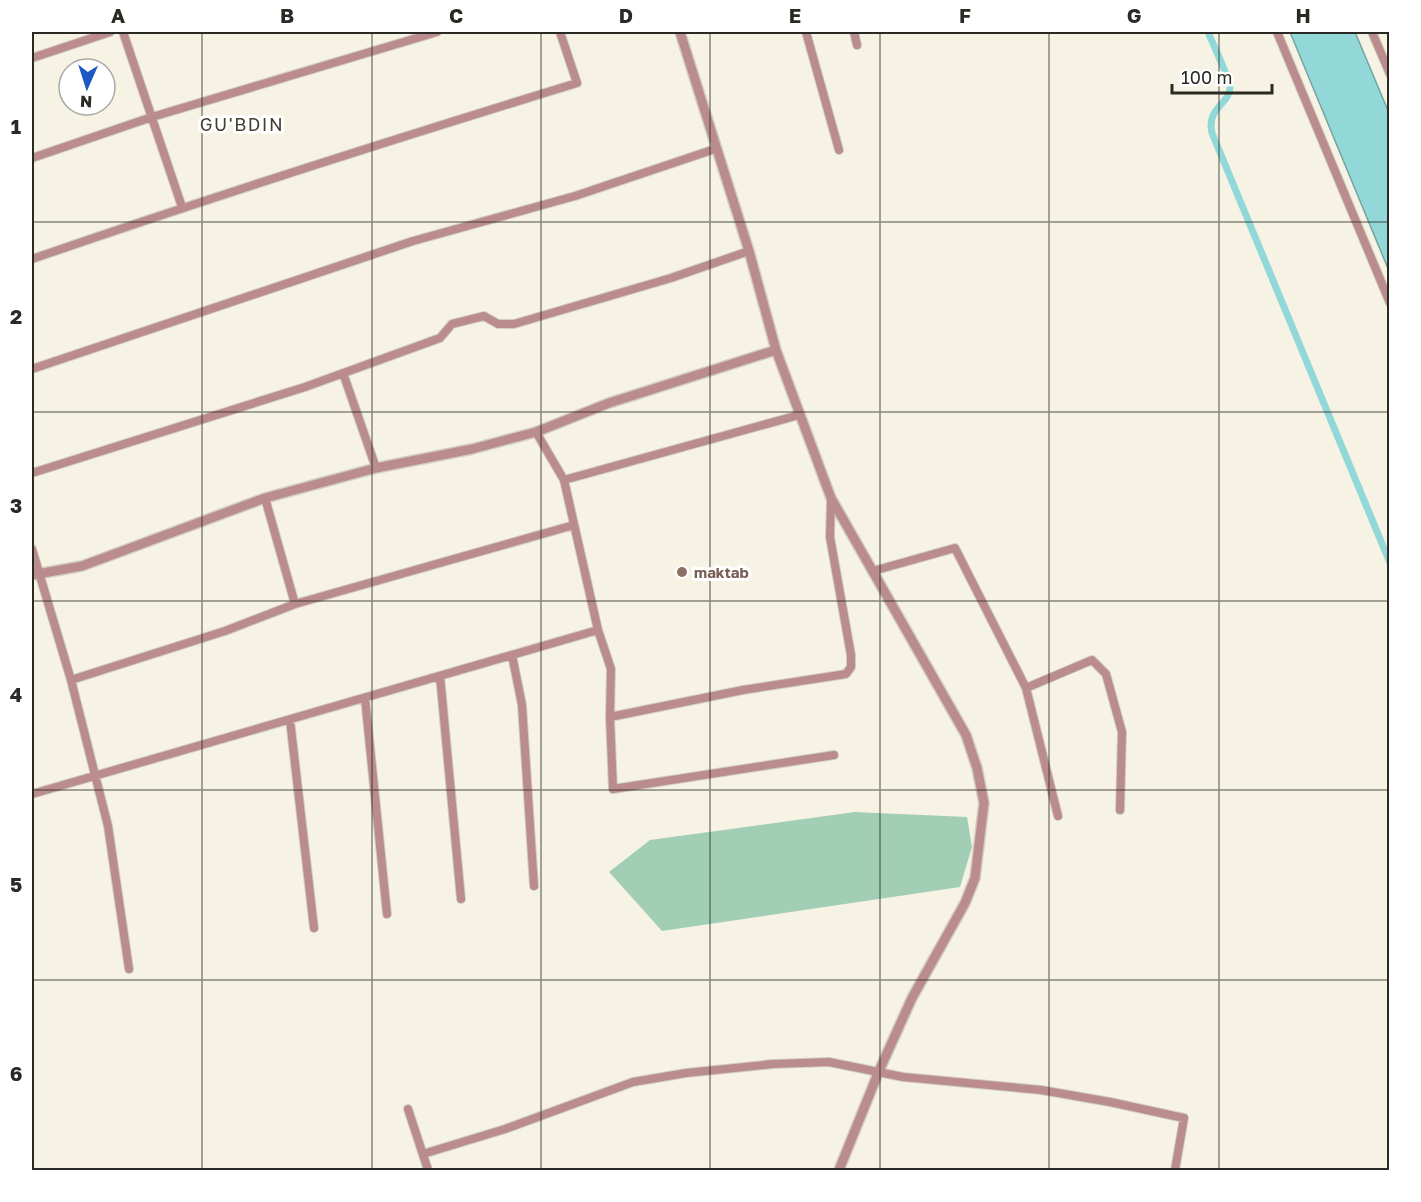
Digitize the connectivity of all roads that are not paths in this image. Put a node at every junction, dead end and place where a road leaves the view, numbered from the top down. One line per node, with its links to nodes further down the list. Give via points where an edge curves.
1 (110, 32): 11 (street)
2 (123, 32): 13 (street)
3 (437, 32): 13 (street)
4 (560, 32): 17 (street, via 577,83)
5 (680, 32): 14 (street)
6 (806, 32): 15 (street)
7 (854, 32): 10 (street)
8 (1277, 32): 20 (street)
9 (1372, 32): 12 (street)
10 (857, 45)
11 (32, 58)
12 (1389, 74)
13 (152, 117): 16 (street); 17 (street)
14 (715, 149): 18 (street); 22 (street, via 575,196 413,241)
15 (839, 150)
16 (32, 158)
17 (182, 207): 19 (street)
18 (749, 251): 21 (street); 23 (street, via 671,279 514,324 498,324 484,316 452,324 440,338)
19 (32, 259)
20 (1389, 303)
21 (776, 350): 24 (street); 25 (street, via 609,403)
22 (32, 369)
23 (343, 373): 26 (street); 27 (street)
24 (800, 415): 28 (street); 30 (street)
25 (536, 432): 26 (street); 28 (street)
26 (376, 468): 29 (street)
27 (32, 472)
28 (564, 480): 31 (street)
29 (266, 498): 34 (street, via 82,566); 35 (street)
30 (831, 498): 33 (street); 42 (street, via 830,537 851,656 846,674)
31 (574, 525): 35 (street); 36 (street)
32 (32, 549): 34 (street)
33 (873, 571): 40 (street, via 956,548); 54 (street, via 966,735 984,803 975,878)
34 (35, 574): 39 (street)
35 (296, 604): 39 (street, via 202,639)
36 (598, 630): 37 (street); 42 (street, via 611,669)
37 (512, 656): 38 (street); 49 (street, via 522,705)
38 (440, 676): 41 (street); 50 (street)
39 (71, 680): 45 (street)
40 (1026, 688): 47 (street, via 1092,660 1106,674 1122,732); 48 (street)
41 (364, 698): 43 (street); 51 (street)
42 (610, 717): 44 (street, via 613,789)
43 (290, 720): 45 (street); 52 (street)
44 (834, 755)
45 (95, 777): 46 (street); 53 (street, via 108,826)
46 (32, 794)
47 (1120, 810)
48 (1058, 816)
49 (534, 886)
50 (461, 899)
51 (387, 914)
52 (314, 928)
53 (129, 969)
54 (879, 1071): 56 (street, via 829,1062 773,1064 654,1078); 58 (street); 59 (street, via 903,1077 1041,1090 1184,1118)
55 (408, 1109): 56 (street)
56 (423, 1154): 57 (street)
57 (428, 1170)
58 (839, 1170)
59 (1175, 1170)

